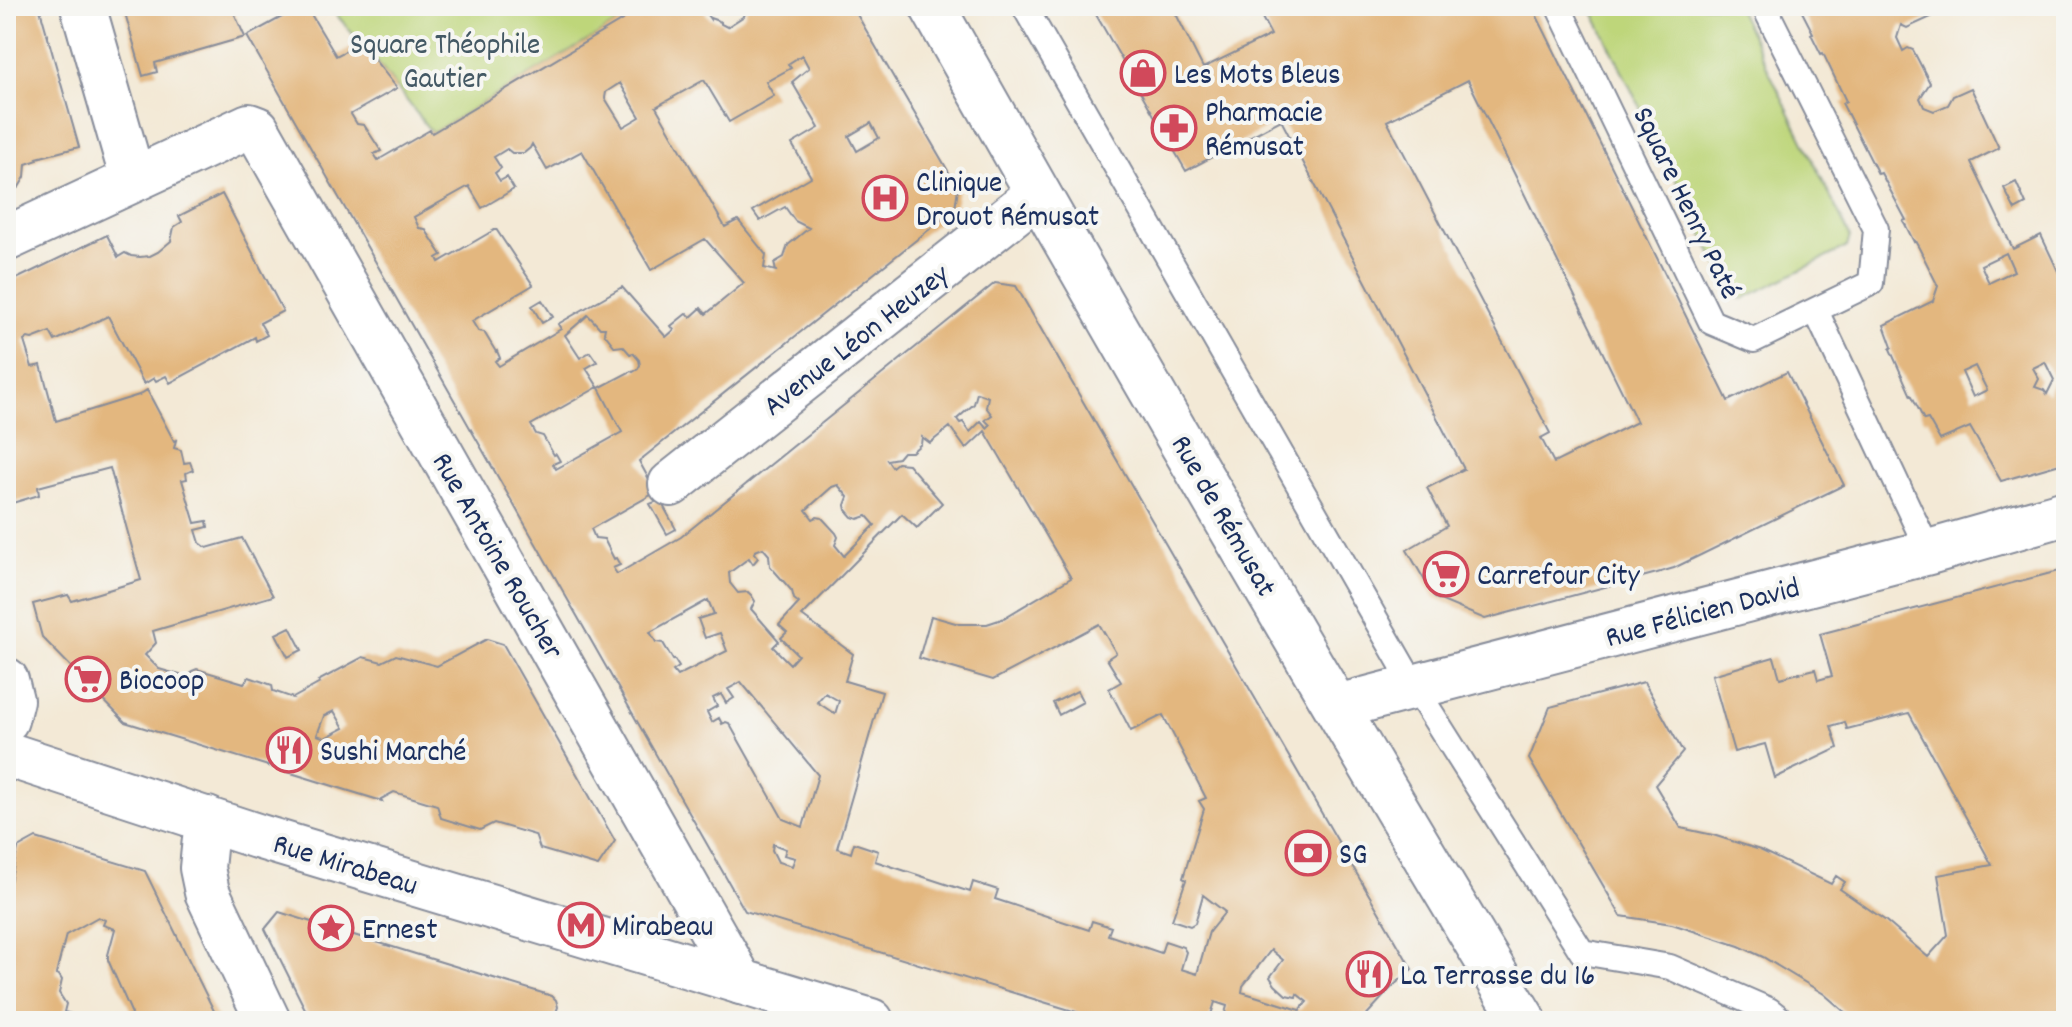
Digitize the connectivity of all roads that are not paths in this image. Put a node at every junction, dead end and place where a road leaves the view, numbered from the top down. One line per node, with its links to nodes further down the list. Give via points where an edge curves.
1 (83, 6): 6 (street)
2 (932, 6): 7 (street, Rue de Rémusat)
3 (1024, 6): 14 (lane)
4 (1558, 6): 9 (lane, Square Henry Paté, via 1711,322 1754,340)
5 (1764, 6): 9 (lane, Square Henry Paté, via 1876,229 1871,283)
6 (133, 180): 8 (street); 19 (street, Rue Antoine Roucher, via 249,126 257,129)
7 (1038, 194): 10 (street, Avenue Léon Heuzey); 15 (street, Rue de Rémusat)
8 (6, 239)
9 (1816, 311): 12 (lane)
10 (671, 484)
11 (2066, 513): 12 (street, Rue Félicien David)
12 (1929, 552): 14 (street, Rue Félicien David)
13 (6, 680): 16 (street, via 11,700)
14 (1414, 686): 15 (street, Rue Félicien David); 23 (lane, via 1582,952 1670,967)
15 (1337, 707): 22 (street, Rue de Rémusat)
16 (6, 720)
17 (6, 754): 18 (street, Rue Mirabeau)
18 (207, 819): 19 (street, Rue Mirabeau); 20 (street, via 202,868 207,892)
19 (741, 982): 21 (street, Rue Mirabeau)
20 (268, 1021)
21 (871, 1021)
22 (1524, 1021)
23 (1783, 1021)

